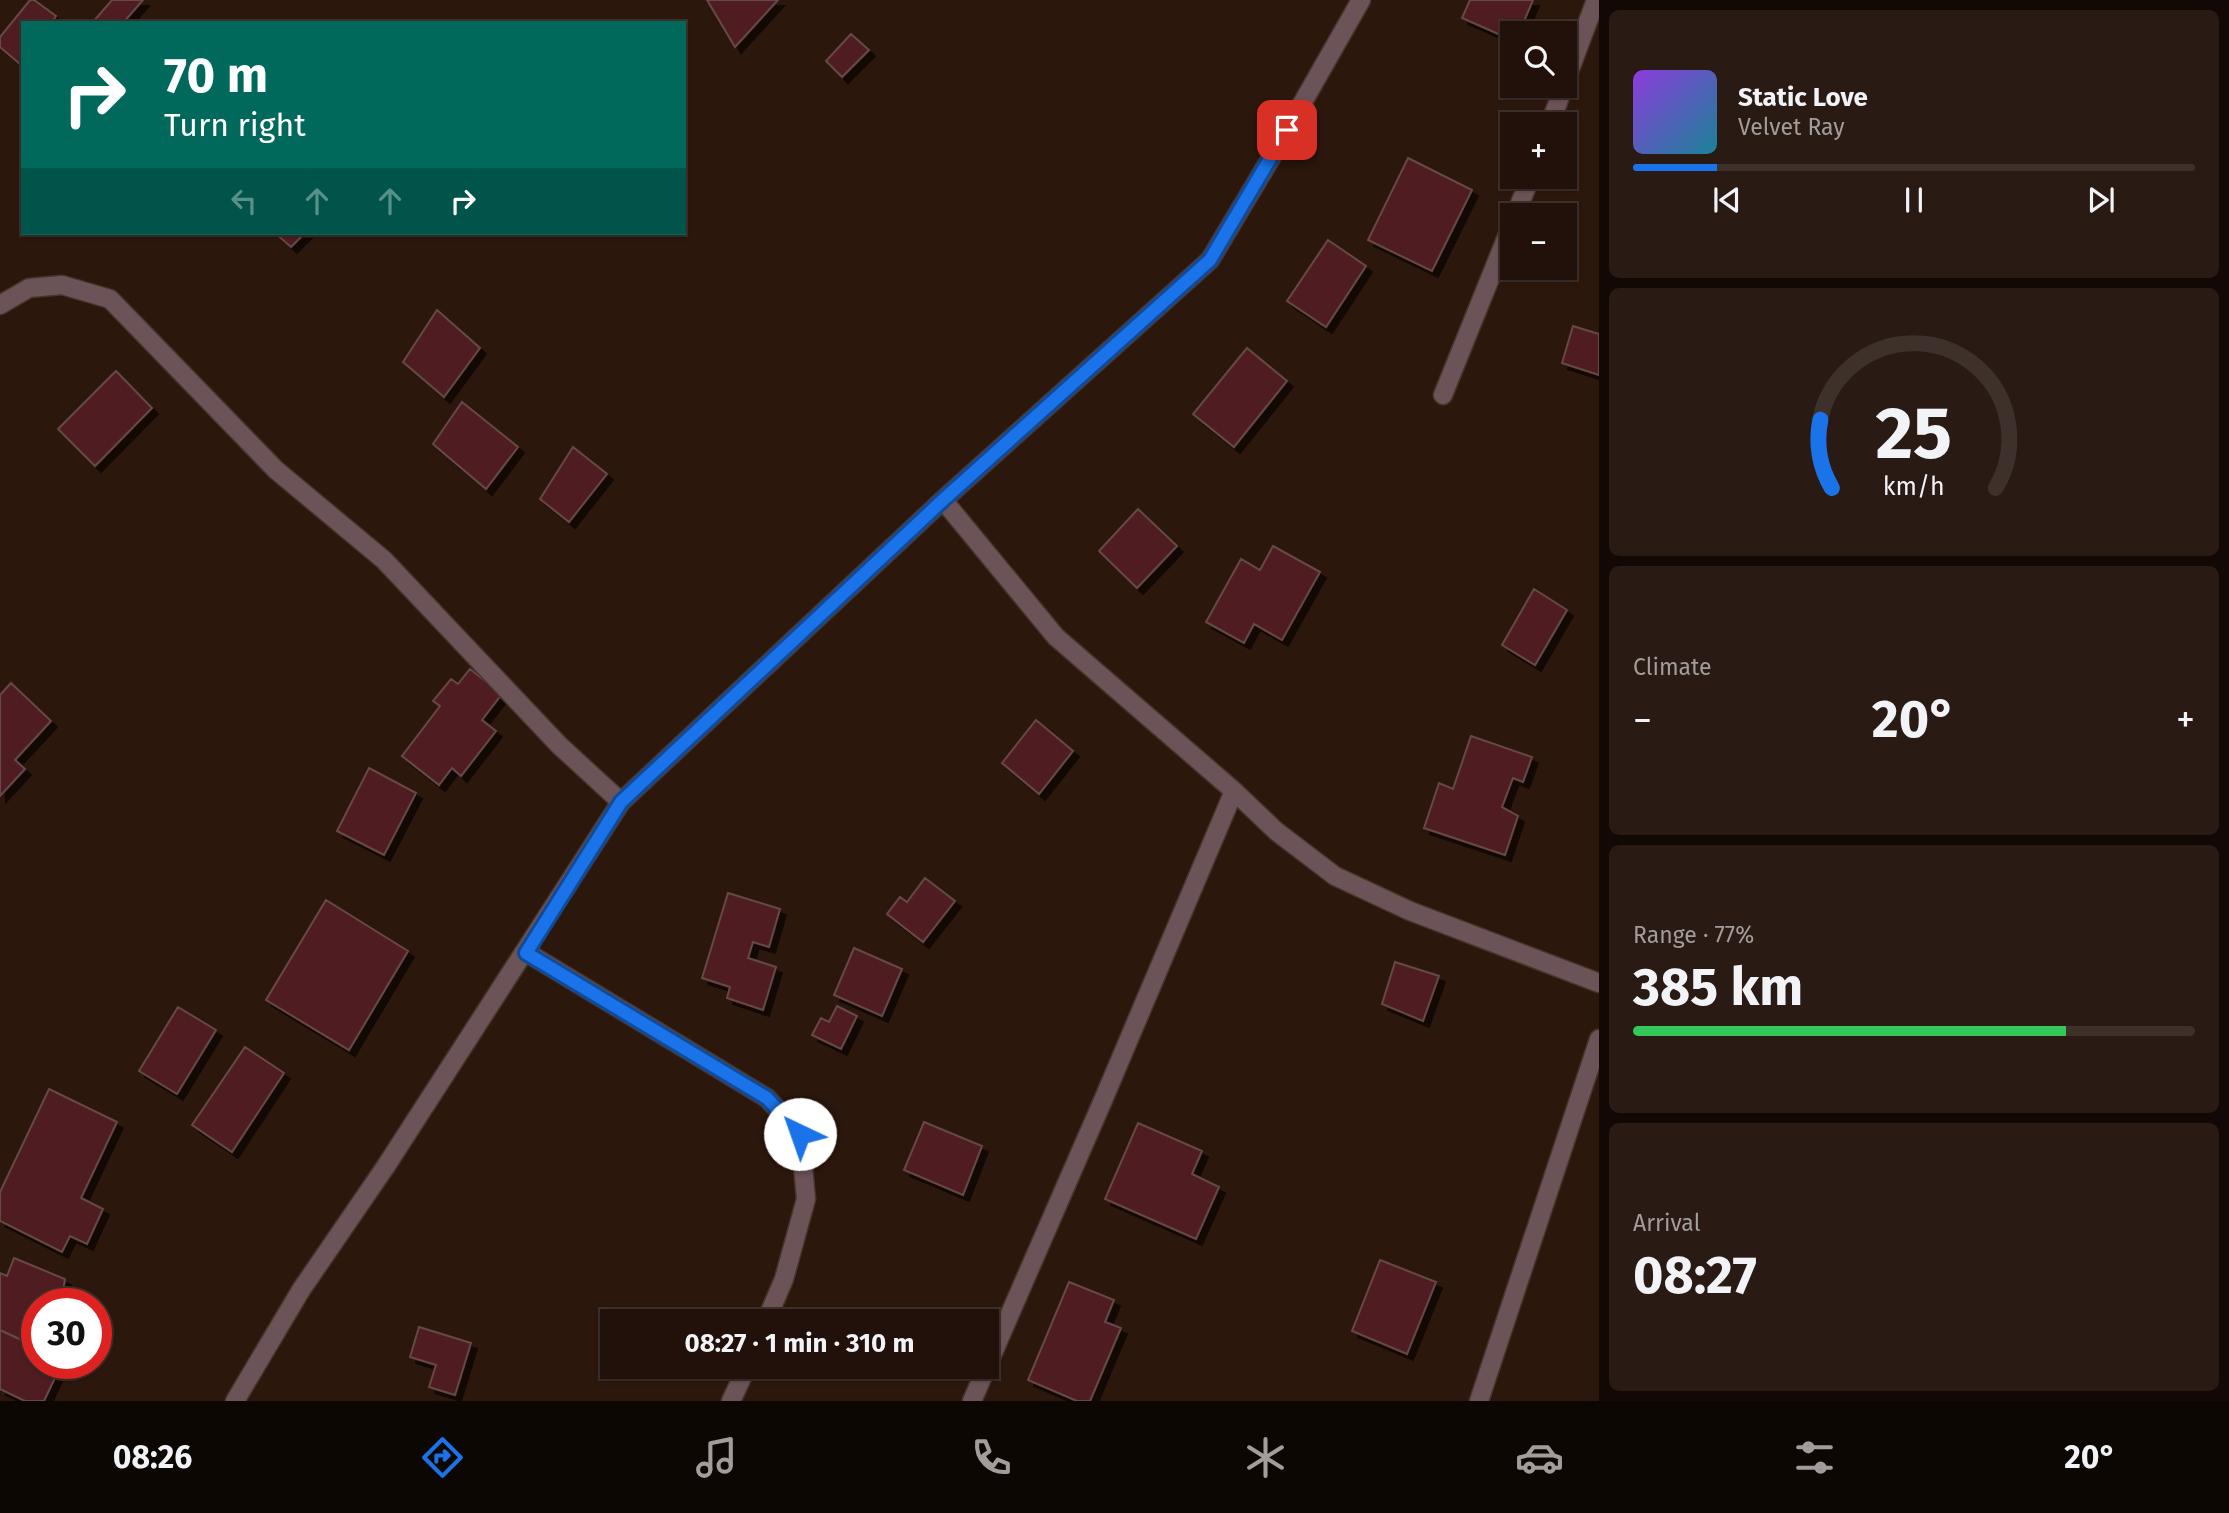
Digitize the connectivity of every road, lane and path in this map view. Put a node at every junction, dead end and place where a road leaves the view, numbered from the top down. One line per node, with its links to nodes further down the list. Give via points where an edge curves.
1 (1361, 0): 7 (street, via 1210,260)
2 (1596, 0): 3 (street)
3 (1577, 50)
4 (1500, 254): 6 (street)
5 (0, 305): 9 (street, via 29,288 62,285 110,299 276,470 384,560 559,745)
6 (1443, 395)
7 (943, 500): 8 (street, via 1056,636); 9 (street)
8 (1234, 791): 11 (street, via 1276,831 1335,876 1410,911); 17 (street)
9 (621, 802): 10 (street)
10 (526, 953): 13 (street, via 767,1098 800,1134 806,1199); 15 (street, via 301,1290)
11 (1599, 983)
12 (1599, 1038): 18 (street)
13 (771, 1309)
14 (741, 1379): 16 (street)
15 (235, 1401)
16 (731, 1401)
17 (972, 1401)
18 (1479, 1401)

